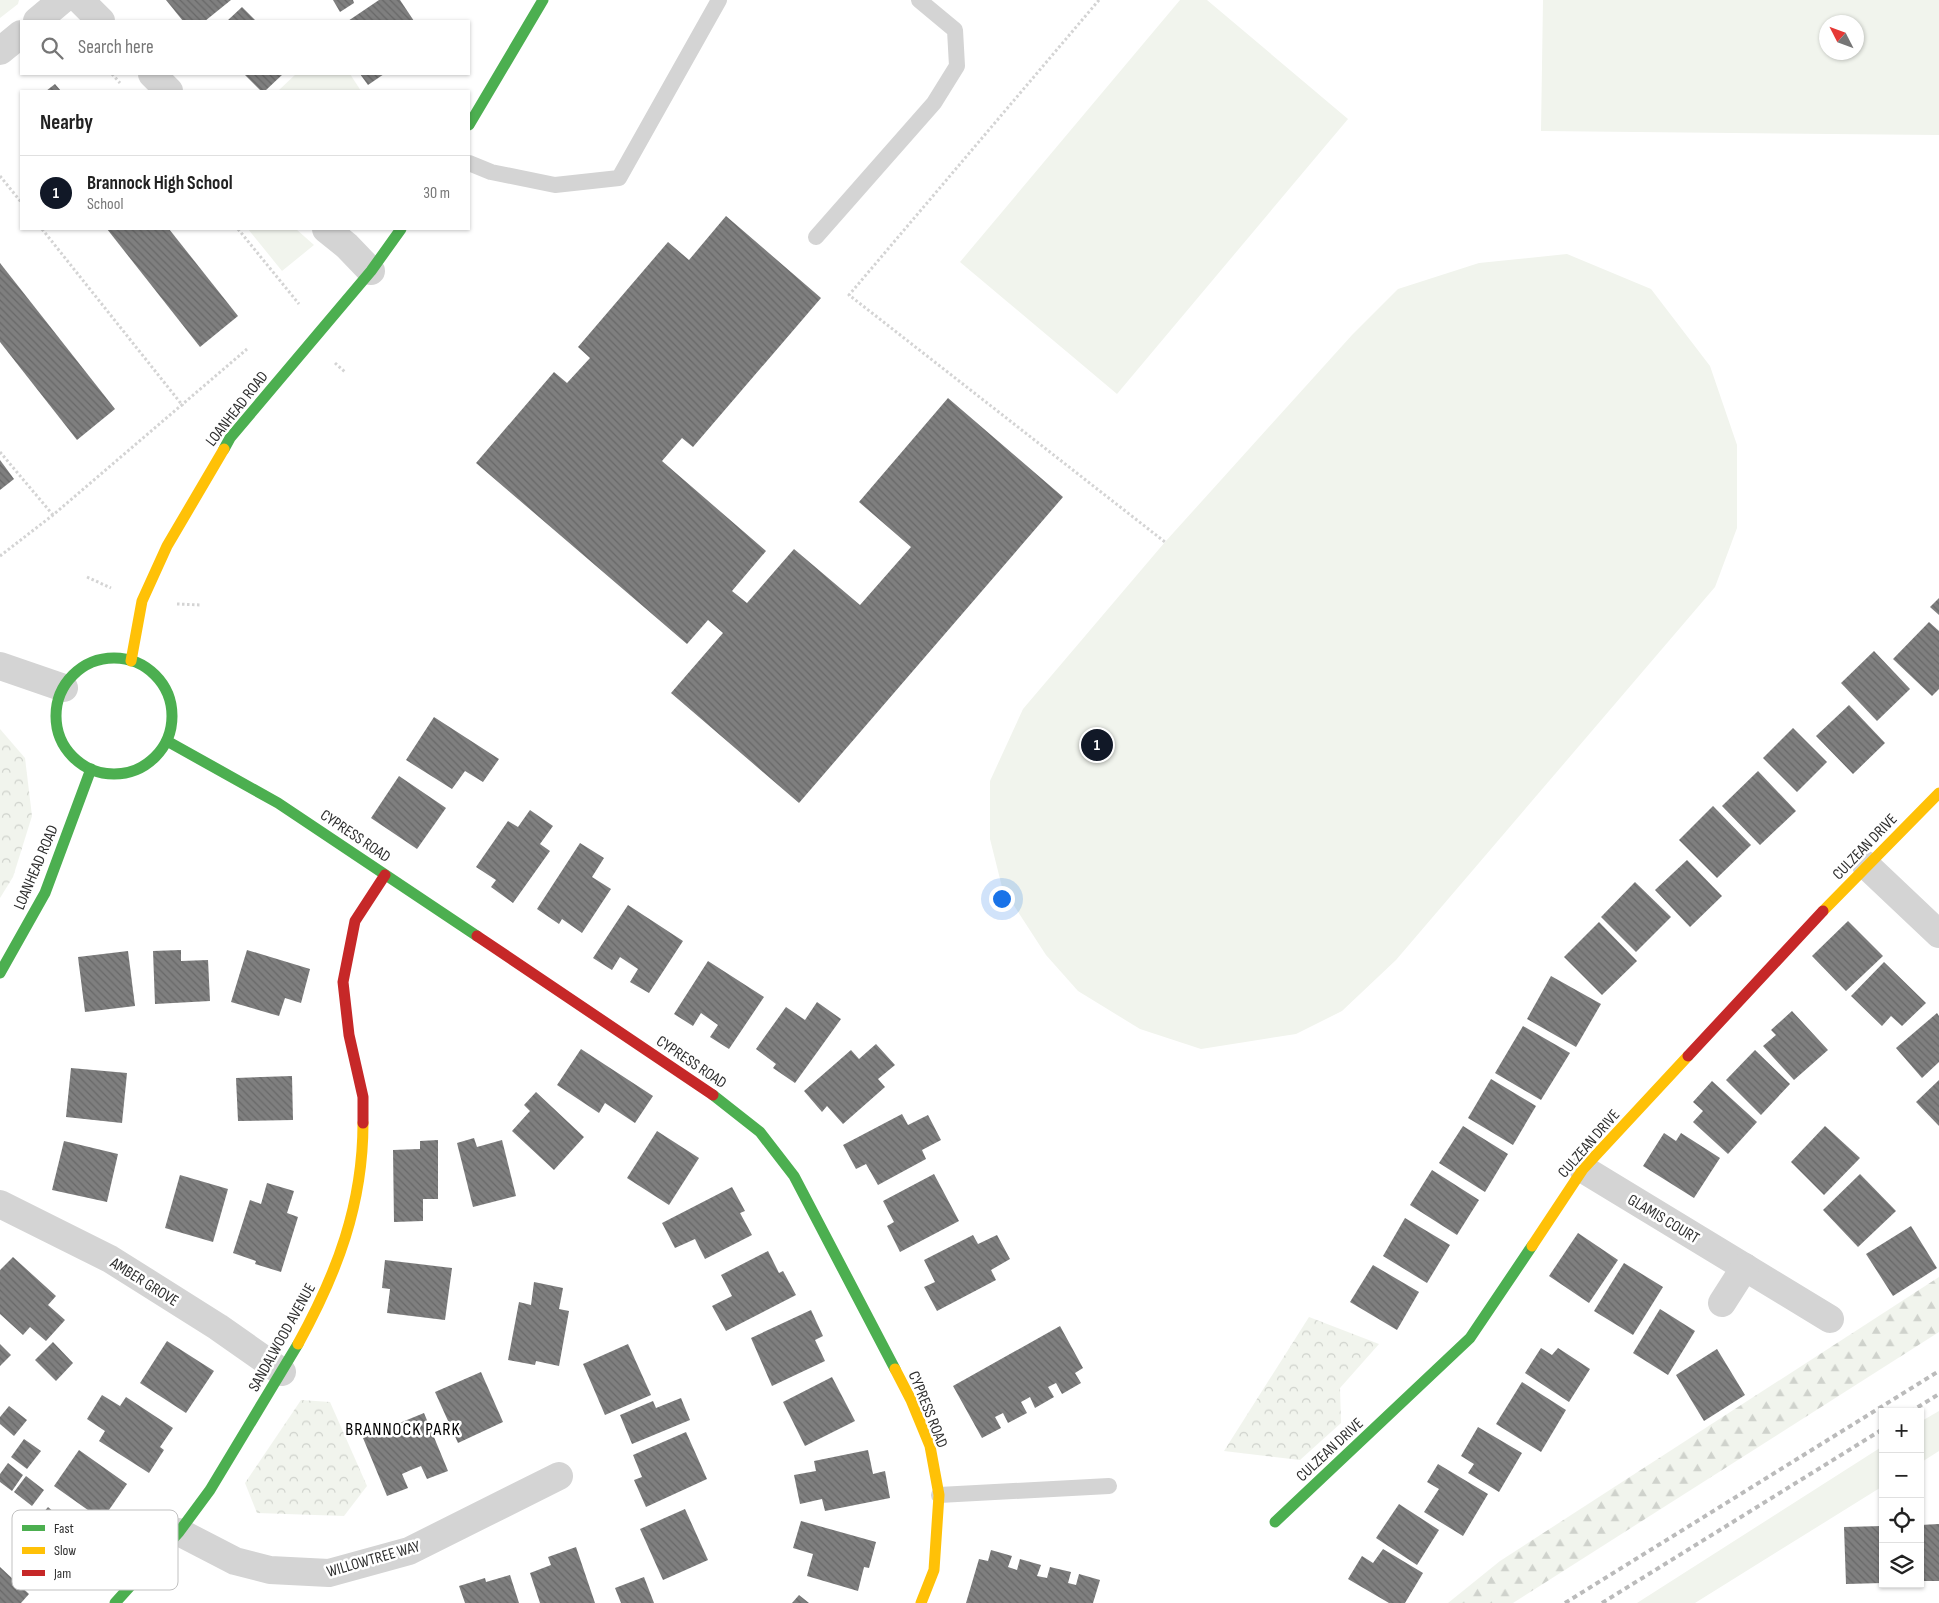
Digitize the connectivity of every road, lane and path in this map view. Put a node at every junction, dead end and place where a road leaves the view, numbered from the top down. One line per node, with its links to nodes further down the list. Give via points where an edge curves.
1 (62, 0): 7 (street)
2 (80, 0): 8 (street)
3 (543, 0): 13 (street)
4 (719, 0): 14 (lane, via 619,178 555,185 491,172)
5 (919, 0): 21 (lane, via 955,30 957,66 934,103)
6 (1099, 0): 28 (path, via 849,295)
7 (38, 20)
8 (100, 20)
9 (20, 35): 10 (street)
10 (0, 51)
11 (153, 75): 12 (street)
12 (168, 90)
13 (470, 123)
14 (470, 163)
15 (0, 176): 16 (path)
16 (20, 201)
17 (43, 230): 25 (path)
18 (239, 230): 23 (path)
19 (327, 230): 22 (street)
20 (400, 230): 22 (street, LOANHEAD ROAD)
21 (816, 238)
22 (370, 271): 30 (street, LOANHEAD ROAD, via 230,438 167,546 142,602)
23 (300, 305)
24 (247, 349): 25 (path)
25 (183, 406): 27 (path)
26 (0, 452): 27 (path)
27 (53, 516): 29 (path)
28 (1166, 542)
29 (0, 556)
30 (131, 660): 32 (street, via 112,658 92,662 76,673); 33 (street, via 149,669 163,684 170,702 172,722)
31 (0, 666): 32 (street)
32 (64, 688): 34 (street, via 57,706 57,726 63,744 75,759)
33 (167, 741): 34 (street, via 157,756 143,767 126,773); 37 (street, CYPRESS ROAD, via 278,803)
34 (92, 770): 39 (street, LOANHEAD ROAD, via 45,893)
35 (1939, 794): 36 (street, CULZEAN DRIVE)
36 (1866, 865): 38 (street); 40 (street, CULZEAN DRIVE)
37 (385, 875): 45 (street, SANDALWOOD AVENUE, via 355,921 344,982 349,1035 363,1097 363,1158 350,1227 323,1298); 48 (street, CYPRESS ROAD, via 676,1068 760,1132 794,1176 911,1400 930,1446)
38 (1939, 934)
39 (0, 973)
40 (1583, 1169): 42 (street, GLAMIS COURT); 49 (street, CULZEAN DRIVE, via 1470,1338)
41 (0, 1204): 45 (street, AMBER GROVE, via 110,1259)
42 (1745, 1268): 43 (street); 44 (street, GLAMIS COURT)
43 (1722, 1303)
44 (1830, 1319)
45 (282, 1372): 50 (street, SANDALWOOD AVENUE, via 210,1490)
46 (559, 1476): 50 (street, WILLOWTREE WAY, via 409,1551 329,1573 270,1570 235,1561)
47 (1109, 1486): 48 (lane)
48 (939, 1495): 53 (street, CYPRESS ROAD, via 934,1570)
49 (1275, 1522)
50 (178, 1532)
51 (127, 1590): 52 (street, SANDALWOOD AVENUE)
52 (115, 1603)
53 (922, 1603)

